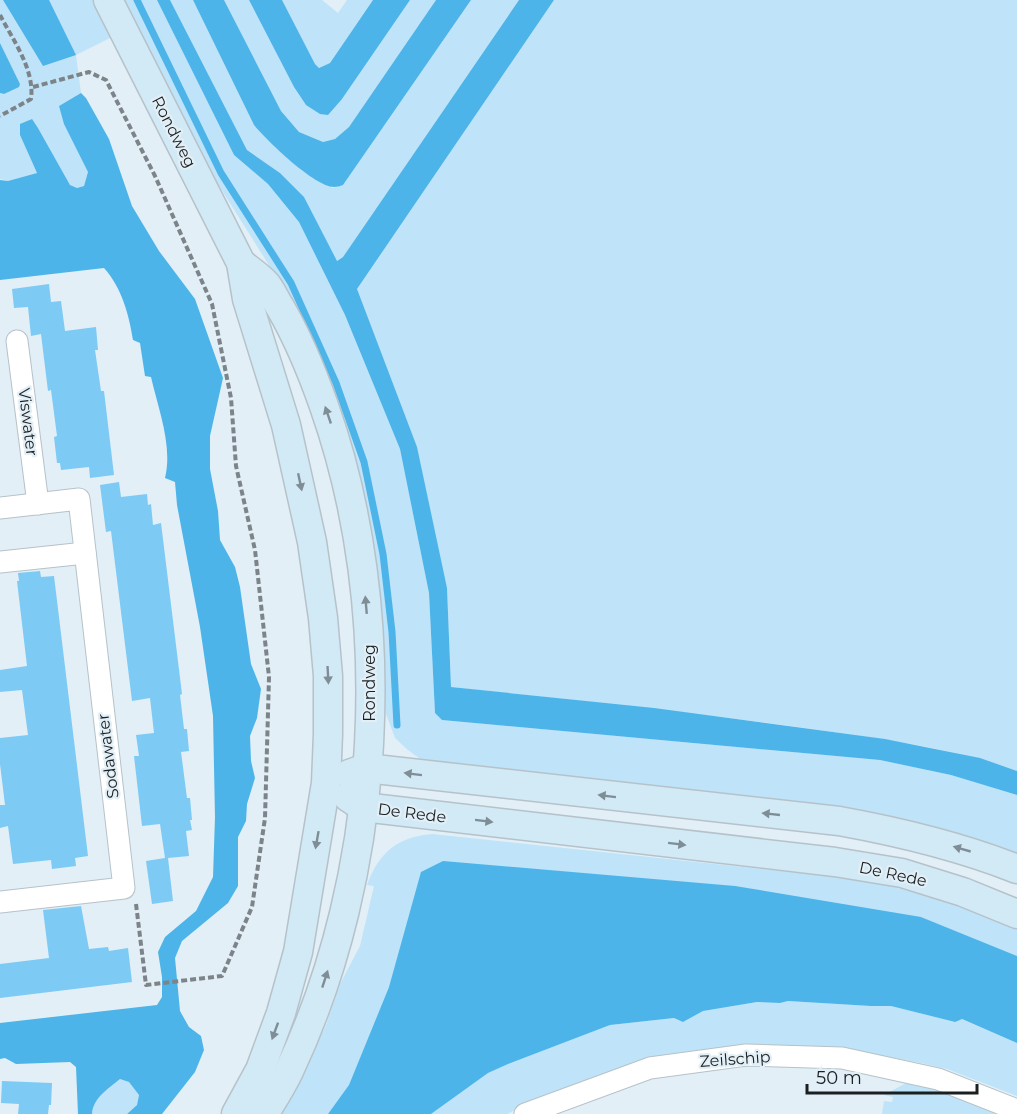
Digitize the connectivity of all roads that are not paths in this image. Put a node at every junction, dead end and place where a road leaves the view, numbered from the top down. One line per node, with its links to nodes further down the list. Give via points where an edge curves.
1 (108, 0): 2 (main road, Rondweg)
2 (241, 263): 8 (main road, Rondweg, one-way to 2, via 370,701 366,606 353,512 334,434 289,322 267,284); 9 (main road, Rondweg, one-way to 9, via 247,299 286,425 312,542 328,676)
3 (17, 341): 4 (street, Viswater)
4 (38, 504): 5 (street); 6 (street, Sodawater, via 79,499)
5 (0, 508)
6 (85, 553): 7 (street); 12 (street, Sodawater, via 124,888)
7 (0, 562)
8 (366, 768): 9 (main road); 10 (main road, Rondweg); 11 (main road, one-way to 8, via 909,834 839,821)
9 (326, 783): 10 (main road, De Rede); 15 (main road, Rondweg, one-way to 15, via 298,952 260,1070)
10 (363, 807): 13 (main road, De Rede, one-way to 13, via 835,862 902,873); 16 (main road, Rondweg, one-way to 10, via 289,1072 326,976 344,912)
11 (1017, 869)
12 (0, 902)
13 (1017, 914)
14 (1017, 1110): 17 (street, Zeilschip, via 938,1080 842,1058 746,1055 650,1068)
15 (236, 1114)
16 (264, 1114)
17 (525, 1114)

